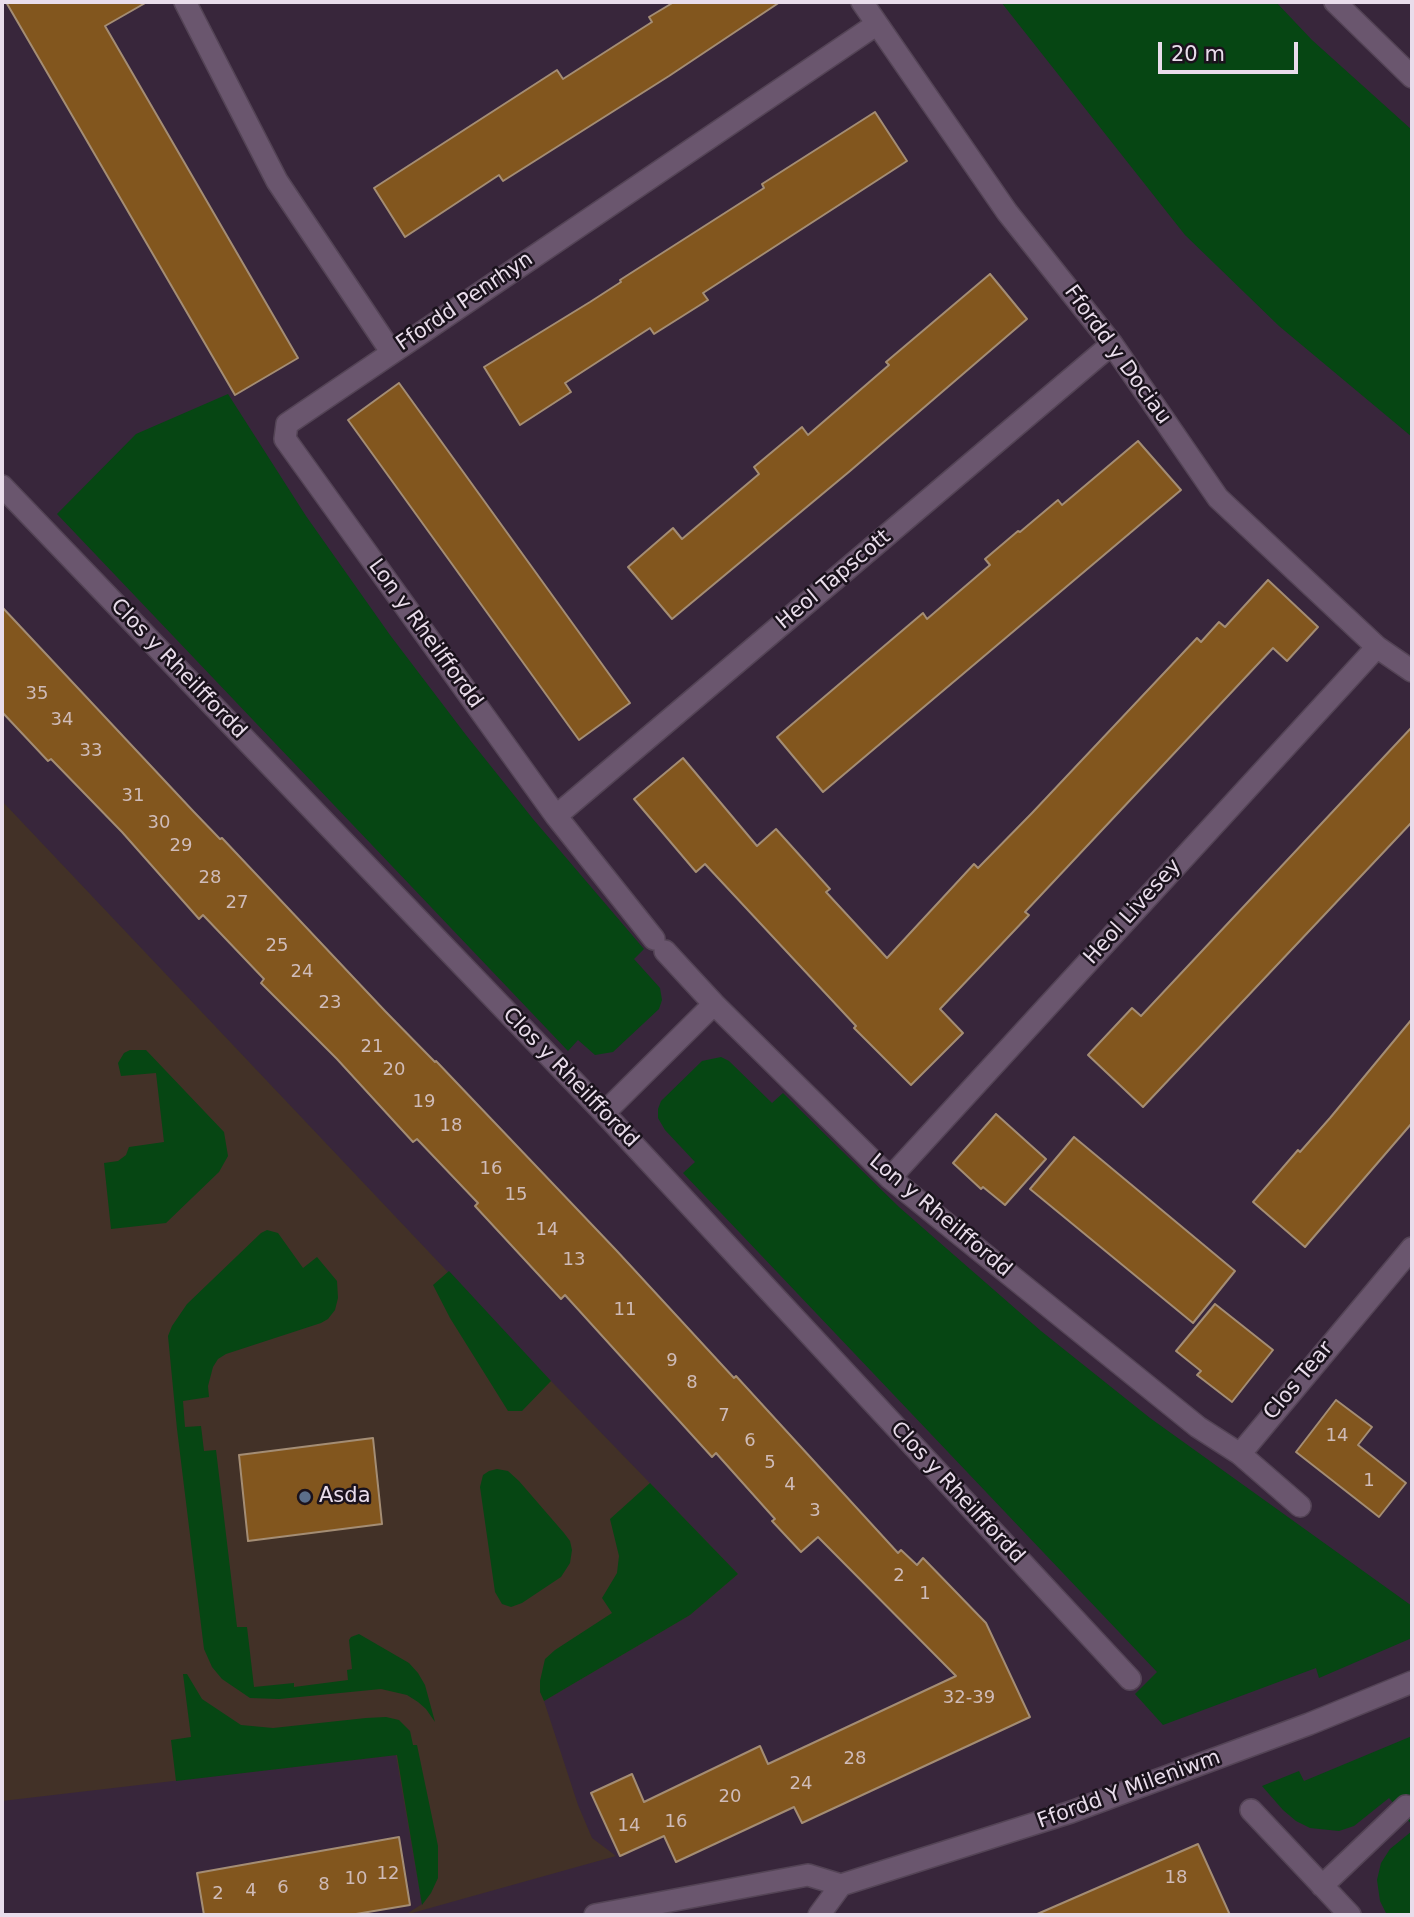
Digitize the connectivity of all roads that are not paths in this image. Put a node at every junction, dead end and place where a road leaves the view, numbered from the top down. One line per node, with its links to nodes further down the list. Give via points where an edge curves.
1 (185, 2): 7 (street, Ffordd Penrhyn, via 277,181)
2 (862, 2): 4 (street, Ffordd y Dociau)
3 (1335, 2): 5 (street)
4 (877, 24): 6 (street, Ffordd y Dociau, via 1007,212); 7 (street, Ffordd Penrhyn)
5 (1412, 77)
6 (1112, 344): 9 (street, Ffordd y Dociau, via 1218,498); 11 (street, Heol Tapscott)
7 (391, 353): 11 (street, Lon y Rheilffordd, via 287,424 285,439)
8 (2, 486): 13 (street, Clos y Rheilffordd)
9 (1377, 647): 10 (street, Ffordd y Dociau); 14 (street, Heol Livesey)
10 (1412, 671)
11 (556, 816): 12 (street, Lon y Rheilffordd, via 659,945)
12 (714, 1004): 13 (street); 14 (street, Lon y Rheilffordd)
13 (604, 1112): 18 (street, Clos y Rheilffordd)
14 (890, 1178): 16 (street, Lon y Rheilffordd, via 1198,1427)
15 (1412, 1248): 16 (street, Clos Tear)
16 (1240, 1454): 17 (street)
17 (1300, 1506)
18 (1130, 1679)
19 (1412, 1682): 22 (street, Ffordd Y Mileniwm, via 1071,1812)
20 (1406, 1806): 23 (street)
21 (1251, 1810): 23 (street)
22 (841, 1885): 24 (street, via 808,1875); 25 (street)
23 (1322, 1886): 26 (street)
24 (595, 1915)
25 (819, 1915)
26 (1350, 1915)

